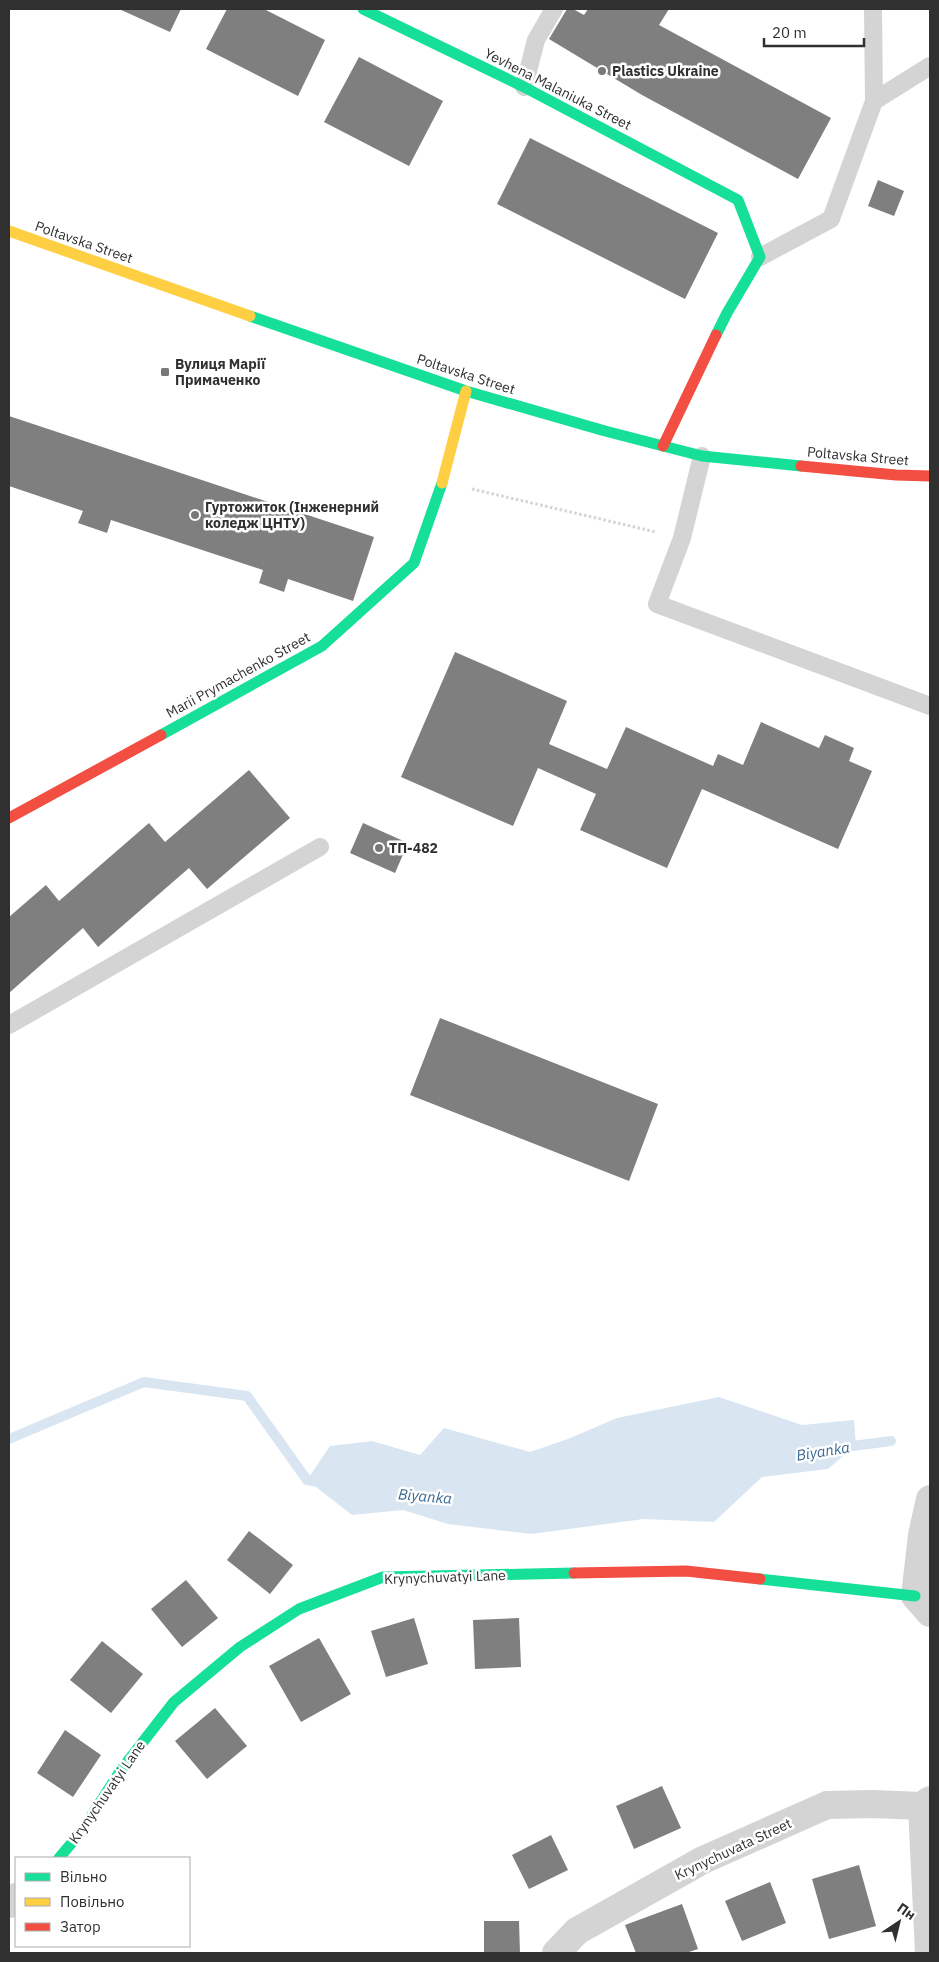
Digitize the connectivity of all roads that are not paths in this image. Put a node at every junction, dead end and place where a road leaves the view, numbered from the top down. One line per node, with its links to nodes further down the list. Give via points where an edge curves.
1 (363, 9): 5 (street, Yevhena Malaniuka Street)
2 (554, 9): 5 (lane, via 536,40)
3 (874, 9): 6 (lane)
4 (930, 66): 6 (lane)
5 (524, 87): 8 (street, Yevhena Malaniuka Street, via 738,200)
6 (874, 101): 8 (lane, via 830,219)
7 (9, 231): 9 (street, Poltavska Street)
8 (760, 257): 10 (street, via 727,313)
9 (466, 391): 10 (street, Poltavska Street); 14 (street, Marii Prymachenko Street, via 442,482 414,563 322,646)
10 (663, 446): 11 (street, Poltavska Street)
11 (702, 456): 12 (street, Poltavska Street); 13 (lane, via 682,538 656,604)
12 (930, 476)
13 (930, 706)
14 (9, 818)
15 (320, 847): 16 (lane)
16 (9, 1025)
17 (930, 1500): 18 (street, via 922,1535)
18 (923, 1604): 20 (street, Krynychuvatyi Lane, via 686,1571 383,1577 299,1609 240,1647 174,1702)
19 (928, 1804): 21 (street, Krynychuvata Street, via 827,1806 703,1860 578,1931); 22 (street)
20 (60, 1857)
21 (556, 1953)
22 (929, 1953)

